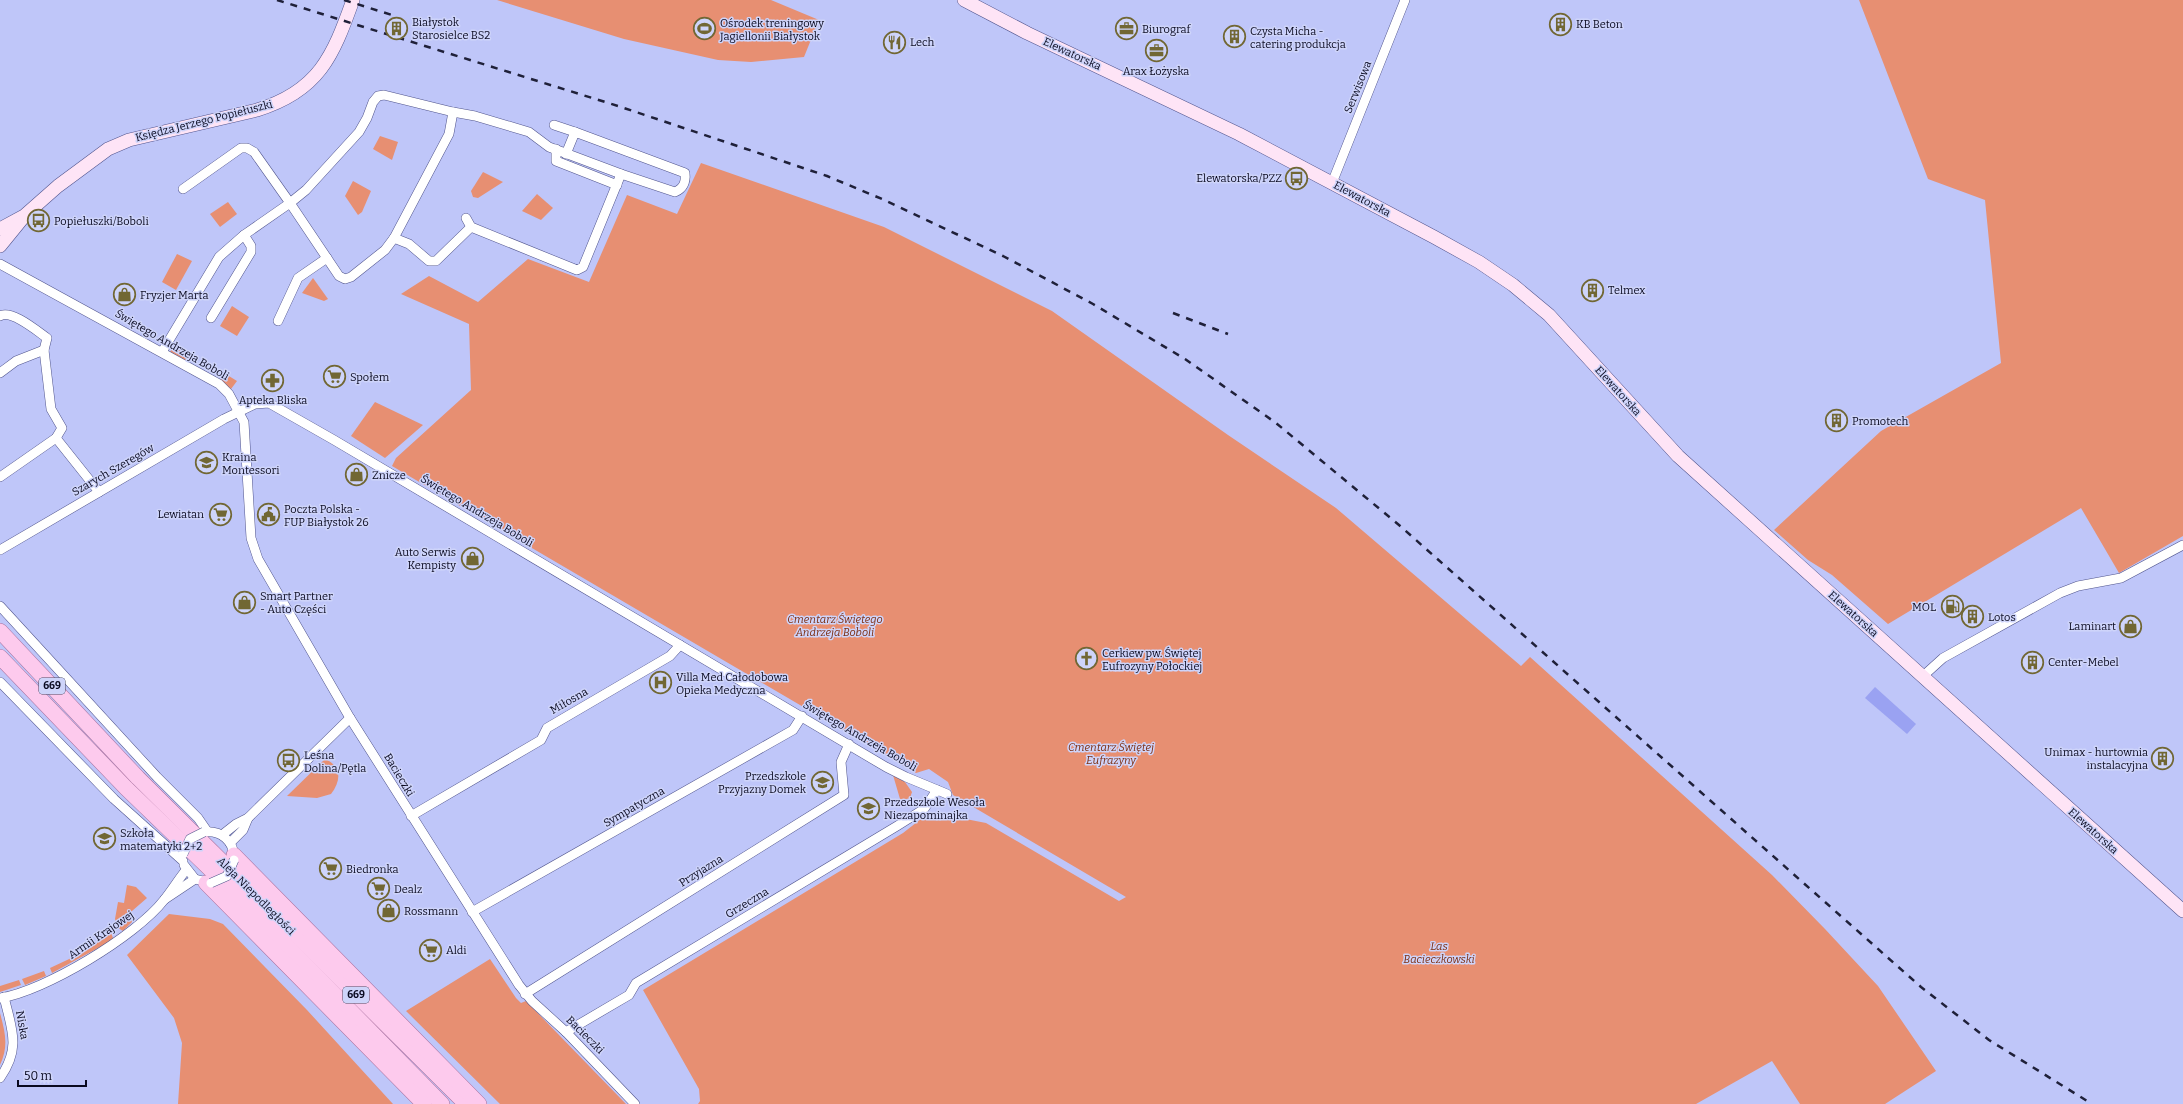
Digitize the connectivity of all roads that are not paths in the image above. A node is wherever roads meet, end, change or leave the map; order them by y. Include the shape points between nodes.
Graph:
1 (353, 0) edge
2 (964, 0) edge
3 (1405, 0) edge
4 (453, 112) junction
5 (554, 125) dead end
6 (575, 132) junction
7 (556, 150) junction
8 (566, 154) junction
9 (621, 174) junction
10 (1332, 183) junction
11 (617, 185) junction
12 (183, 189) dead end
13 (290, 203) junction
14 (24, 216) junction
15 (466, 218) dead end
16 (471, 227) junction
17 (0, 229) edge
18 (244, 235) junction
19 (394, 238) junction
20 (0, 246) edge
21 (327, 258) junction
22 (0, 264) edge
23 (0, 316) edge
24 (211, 318) dead end
25 (278, 321) dead end
26 (44, 350) junction
27 (162, 352) junction
28 (0, 373) edge
29 (239, 411) junction
30 (56, 438) junction
31 (0, 477) edge
32 (99, 492) junction
33 (2183, 545) edge
34 (0, 550) edge
35 (0, 606) edge
36 (0, 628) edge
37 (4, 636) edge
38 (680, 645) junction
39 (0, 657) edge
40 (1922, 677) junction
41 (0, 682) edge
42 (802, 716) junction
43 (350, 718) junction
44 (849, 744) junction
45 (937, 790) junction
46 (947, 794) dead end
47 (411, 816) junction
48 (248, 818) junction
49 (205, 832) junction
50 (222, 835) junction
51 (233, 853) junction
52 (183, 857) junction
53 (186, 870) junction
54 (204, 882) junction
55 (164, 900) junction
56 (2183, 911) edge
57 (472, 912) junction
58 (525, 994) junction
59 (2, 998) edge
60 (566, 1032) junction
61 (0, 1078) edge
62 (424, 1104) edge
63 (442, 1104) edge
64 (466, 1104) edge
65 (479, 1104) edge
66 (635, 1104) edge

1 - 14 street, Księdza Jerzego Popiełuszki via 332,53 315,76 292,95 257,110 129,140 108,148
2 - 10 street, Elewatorska via 1027,33 1214,122
3 - 10 street, Serwisowa
4 - 7 street via 530,132
4 - 13 street via 384,94 378,96 359,132 306,190
4 - 19 street via 449,134
5 - 6 street
6 - 8 street
6 - 9 street via 685,172 686,180 682,189 675,192
7 - 8 street
7 - 11 street via 556,161
8 - 9 street
9 - 11 street
10 - 40 street, Elewatorska via 1479,262 1543,309 1678,456
11 - 16 street via 583,267 577,270
12 - 13 street via 241,148 248,148 254,152
13 - 18 street
13 - 21 street
14 - 17 street, Księdza Jerzego Popiełuszki
14 - 20 street, Księdza Jerzego Popiełuszki
15 - 16 street
16 - 19 street via 436,261 429,262 409,244
18 - 24 street via 251,246 251,252
18 - 27 street via 219,257
19 - 21 street via 385,250 345,279 339,276
21 - 25 street via 298,278
22 - 27 street, Świętego Andrzeja Boboli
23 - 26 street via 11,315 48,338
26 - 28 street via 16,362
26 - 30 street via 51,409 62,428
27 - 29 street, Świętego Andrzeja Boboli via 219,384 230,394
29 - 32 street, Szarych Szeregów
29 - 38 street, Świętego Andrzeja Boboli via 261,402 276,406
29 - 43 street, Bacieczki via 246,434 251,538 254,548
30 - 31 street
30 - 32 street
32 - 34 street, Szarych Szeregów
33 - 40 street via 2120,578 2078,586 2060,593 1943,658
35 - 49 street via 198,818
36 - 37 main road, Aleja Niepodległości
37 - 64 main road, Aleja Niepodległości / 669 via 138,778
38 - 42 street, Świętego Andrzeja Boboli
38 - 47 street, Miłosna via 670,656 547,728 541,740
39 - 63 main road, Aleja Niepodległości / 669 via 126,788 238,896
40 - 56 street, Elewatorska
41 - 52 street via 114,799
42 - 44 street, Świętego Andrzeja Boboli
42 - 57 street, Sympatyczna via 793,730
43 - 47 street, Bacieczki
43 - 48 street
44 - 45 street, Świętego Andrzeja Boboli via 906,777
44 - 58 street, Przyjazna via 841,762 844,796
45 - 46 street, Świętego Andrzeja Boboli
45 - 60 street, Grzeczna via 924,809 898,826 636,983 629,995
47 - 57 street, Bacieczki
48 - 50 street
48 - 51 street
49 - 50 street
49 - 52 street, bridge via 190,839
50 - 51 street
51 - 54 street, bridge via 227,876
51 - 65 main road
52 - 53 street
53 - 54 street
53 - 55 street, Armii Krajowej
54 - 55 street, Armii Krajowej
54 - 62 main road
55 - 59 street, Armii Krajowej via 130,932 83,964 44,983
57 - 58 street, Bacieczki
58 - 60 street, Bacieczki
59 - 61 street, Niska via 14,1048
60 - 66 street, Bacieczki

